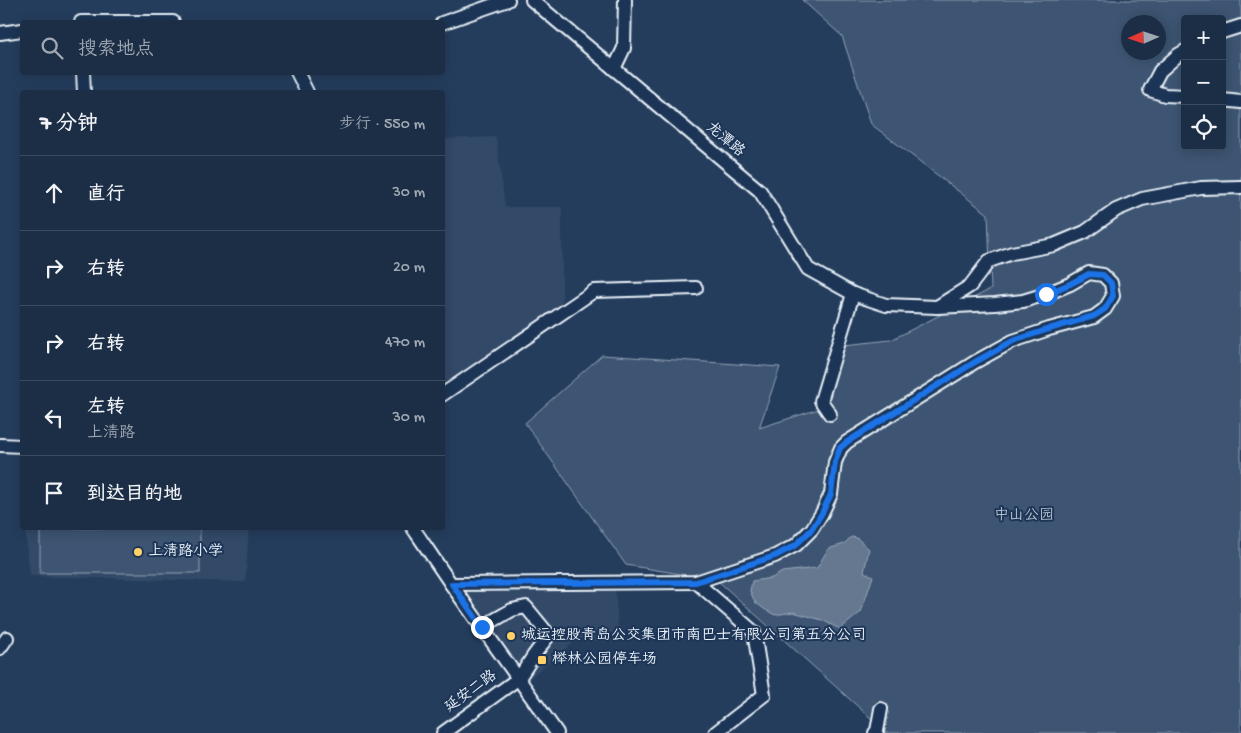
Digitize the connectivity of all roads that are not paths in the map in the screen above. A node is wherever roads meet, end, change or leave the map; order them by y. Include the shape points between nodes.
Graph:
1 (508, 0) edge
2 (532, 0) edge
3 (625, 0) edge
4 (445, 22) edge
5 (1241, 26) edge
6 (20, 30) edge
7 (1226, 31) edge
8 (0, 33) edge
9 (1181, 53) edge
10 (614, 69) junction
11 (83, 75) edge
12 (302, 75) edge
13 (84, 90) edge
14 (306, 90) edge
15 (1181, 96) edge
16 (1226, 100) edge
17 (1241, 102) edge
18 (1241, 187) edge
19 (696, 288) dead end
20 (853, 294) junction
21 (937, 307) junction
22 (445, 393) edge
23 (830, 414) dead end
24 (0, 445) edge
25 (20, 446) edge
26 (415, 530) edge
27 (696, 582) junction
28 (452, 584) junction
29 (482, 627) junction
30 (519, 678) junction
31 (881, 709) dead end
32 (443, 733) edge
33 (557, 733) edge
34 (715, 733) edge
35 (875, 733) edge

1 - 4 street
2 - 10 street, 龙潭路
3 - 10 street via 624,48
5 - 7 street
6 - 8 street
9 - 15 street via 1160,71 1150,90
10 - 20 street, 龙潭路 via 760,191 808,269
11 - 13 street
12 - 14 street
16 - 17 street
18 - 21 street via 1201,188 1142,199 1116,210 1070,239 990,261 970,286
19 - 22 street via 594,291
20 - 21 street, 龙潭路 via 886,305
20 - 23 street via 821,400
21 - 27 street, 龙潭路 via 1023,301 1089,274 1103,275 1111,283 1113,296 1105,309 1094,316 1013,341 847,442 840,448 835,462 831,494 822,513 796,545 775,556
24 - 25 street
26 - 28 street
27 - 28 street
27 - 34 street via 754,632 764,695
28 - 29 street
29 - 30 street
29 - 30 street via 526,606 548,635
30 - 32 street, 延安二路
30 - 33 street
31 - 35 street

